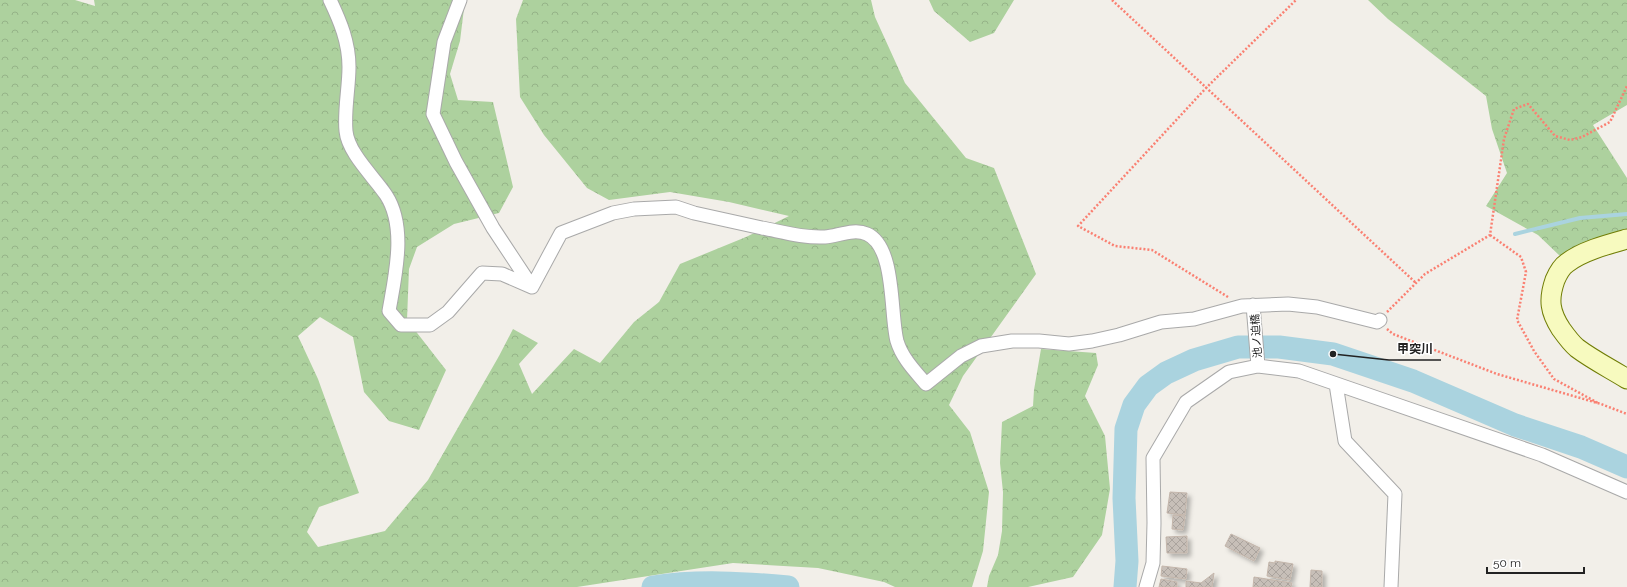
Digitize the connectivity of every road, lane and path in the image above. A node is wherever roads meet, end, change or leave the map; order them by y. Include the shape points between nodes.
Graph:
1 (330, 0) edge
2 (460, 0) edge
3 (1112, 0) edge
4 (1296, 0) edge
5 (1627, 86) edge
6 (1206, 88) junction
7 (1490, 235) junction
8 (1627, 239) edge
9 (1416, 283) junction
10 (532, 287) junction
11 (1248, 306) junction
12 (1380, 320) junction
13 (1258, 366) junction
14 (1627, 379) edge
15 (1336, 384) junction
16 (1604, 406) junction
17 (1627, 414) edge
18 (1627, 492) edge
19 (1146, 587) edge
20 (1391, 587) edge

1 - 10 street via 344,30 349,63 347,135 357,157 387,196 393,209 398,244 389,311 401,325 430,325 448,312 482,273 502,274
2 - 10 street via 444,42 433,114 456,162 493,228
3 - 6 path
4 - 6 path
5 - 7 path via 1610,122 1582,137 1570,140 1554,136 1528,104 1514,109 1504,139
6 - 9 path
6 - 11 path via 1078,226 1115,246 1152,250
7 - 9 path via 1425,274
7 - 16 path via 1521,257 1526,272 1517,320 1534,351 1554,379
8 - 14 main road via 1576,257 1567,263 1560,269 1550,302 1554,319 1572,343
9 - 12 path
10 - 11 street via 561,233 613,213 634,209 676,207 801,237 866,233 878,241 884,258 892,291 897,341 903,356 926,384 961,356 981,346 1012,341 1069,344 1092,341 1161,322 1194,319
11 - 12 street via 1288,304 1317,307 1377,322
11 - 13 street, 池ノ迫橋
12 - 16 path via 1393,334 1497,374
13 - 15 street via 1299,371
13 - 19 street via 1228,372 1186,402 1153,458 1152,563
15 - 18 street via 1542,455
15 - 20 street via 1345,441 1395,494
16 - 17 path

